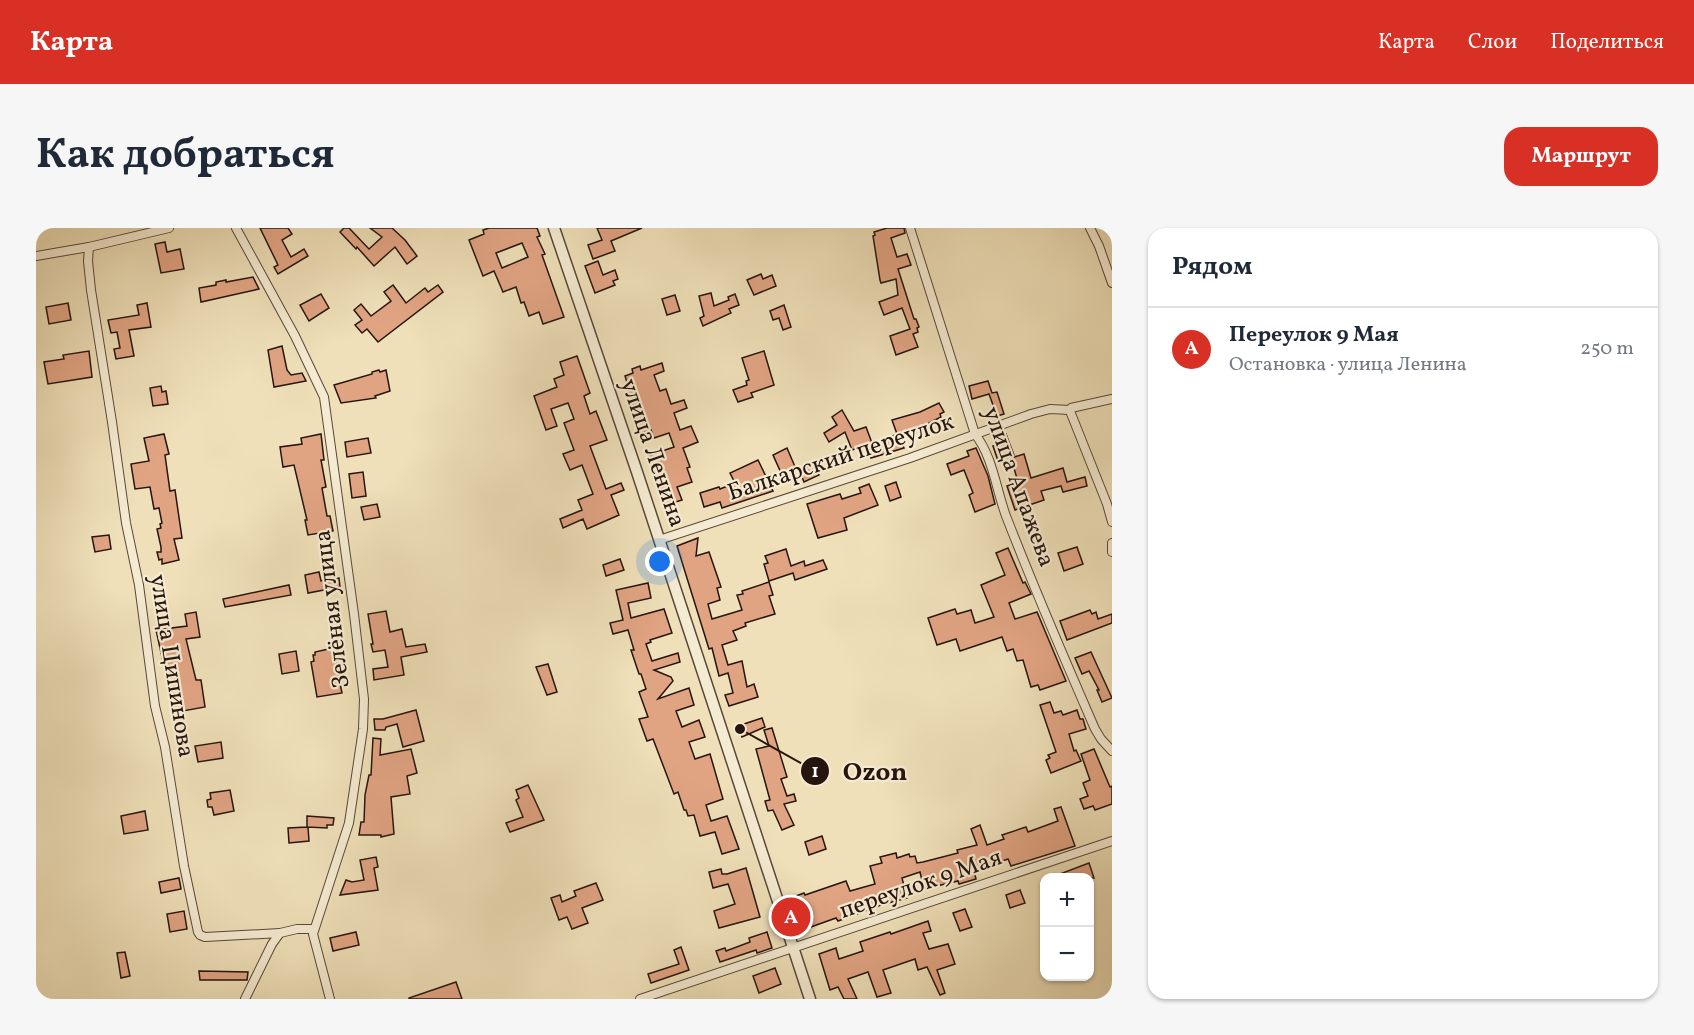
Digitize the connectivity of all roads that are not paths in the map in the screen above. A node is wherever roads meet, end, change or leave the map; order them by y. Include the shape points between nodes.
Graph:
1 (169, 228) edge
2 (236, 228) edge
3 (554, 228) edge
4 (910, 228) edge
5 (1090, 228) edge
6 (89, 247) junction
7 (36, 256) edge
8 (1112, 282) edge
9 (1112, 399) edge
10 (1070, 410) junction
11 (975, 434) junction
12 (1112, 522) edge
13 (659, 540) junction
14 (1112, 543) edge
15 (1112, 552) edge
16 (1112, 751) edge
17 (1112, 842) edge
18 (314, 929) junction
19 (280, 933) junction
20 (793, 949) junction
21 (245, 999) edge
22 (330, 999) edge
23 (640, 999) edge
24 (810, 999) edge

1 - 6 street
2 - 18 street, Зелёная улица via 324,398 364,699 349,823
3 - 13 street, улица Ленина
4 - 11 street, улица Апажева
5 - 8 street
6 - 7 street
6 - 19 street, улица Ципинова via 90,284 126,523 198,932 205,937
9 - 10 street, Балкарский переулок
10 - 11 street, Балкарский переулок via 1042,410
10 - 12 street
11 - 13 street, Балкарский переулок
11 - 16 street, улица Апажева via 986,452 1003,509 1078,691 1101,739
13 - 20 street, улица Ленина
14 - 15 street
17 - 20 street, переулок 9 Мая
18 - 19 street, улица Ципинова
18 - 22 street, Зелёная улица via 315,947
19 - 21 street
20 - 23 street, переулок 9 Мая
20 - 24 street, улица Ленина

